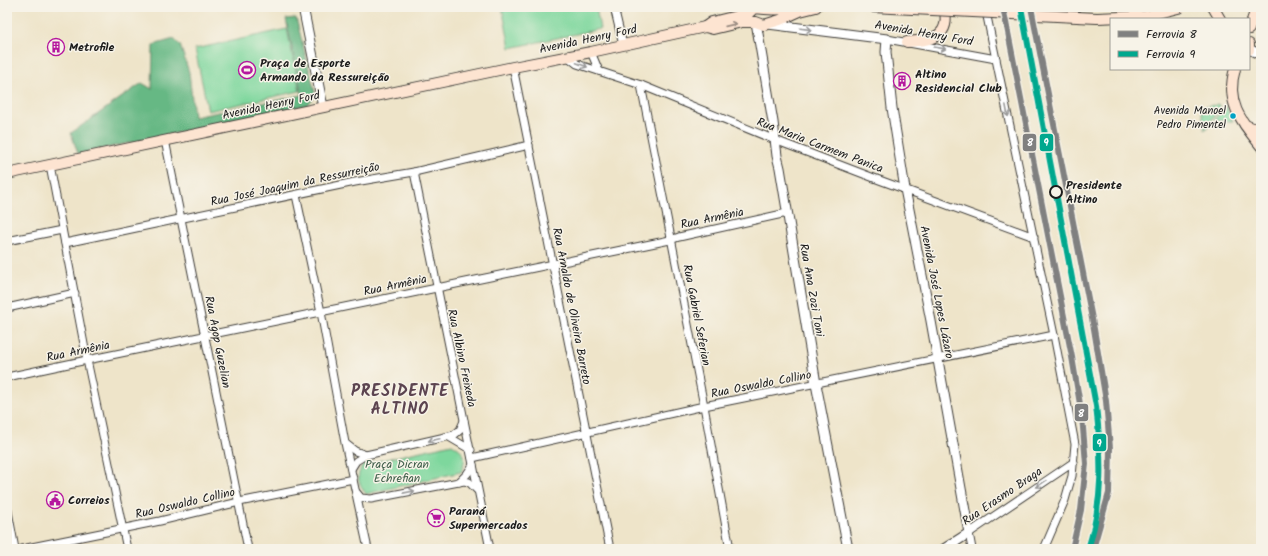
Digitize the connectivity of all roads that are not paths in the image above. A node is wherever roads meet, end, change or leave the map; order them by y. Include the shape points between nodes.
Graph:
1 (303, 7) edge
2 (614, 7) edge
3 (794, 7) edge
4 (816, 7) edge
5 (872, 7) edge
6 (944, 7) edge
7 (984, 7) edge
8 (1182, 7) edge
9 (1213, 7) edge
10 (1254, 7) edge
11 (754, 8) edge
12 (774, 9) edge
13 (1219, 18) edge
14 (762, 24) junction
15 (1250, 26) edge
16 (705, 27) junction
17 (887, 39) junction
18 (907, 42) junction
19 (623, 45) junction
20 (1250, 50) edge
21 (591, 52) junction
22 (1261, 55) edge
23 (568, 57) junction
24 (996, 59) junction
25 (514, 67) junction
26 (1235, 70) edge
27 (599, 71) junction
28 (641, 85) junction
29 (323, 107) junction
30 (1258, 133) edge
31 (165, 140) junction
32 (775, 140) junction
33 (529, 145) junction
34 (1261, 146) edge
35 (50, 165) junction
36 (414, 172) junction
37 (7, 174) edge
38 (905, 189) junction
39 (296, 195) junction
40 (787, 214) junction
41 (182, 219) junction
42 (62, 230) junction
43 (1034, 237) junction
44 (670, 240) junction
45 (7, 241) edge
46 (65, 243) junction
47 (553, 263) junction
48 (437, 288) junction
49 (75, 293) junction
50 (7, 308) edge
51 (321, 312) junction
52 (1054, 335) junction
53 (205, 336) junction
54 (938, 358) junction
55 (87, 360) junction
56 (7, 377) edge
57 (816, 384) junction
58 (704, 406) junction
59 (464, 421) junction
60 (587, 432) junction
61 (449, 437) junction
62 (345, 443) junction
63 (471, 450) junction
64 (366, 455) junction
65 (473, 461) junction
66 (1074, 462) junction
67 (351, 469) junction
68 (353, 479) junction
69 (458, 482) junction
70 (355, 490) junction
71 (477, 490) junction
72 (371, 499) junction
73 (239, 502) junction
74 (7, 506) edge
75 (360, 510) junction
76 (123, 528) junction
77 (969, 533) junction
78 (16, 549) edge
79 (22, 549) edge
80 (127, 549) edge
81 (248, 549) edge
82 (368, 549) edge
83 (490, 549) edge
84 (610, 549) edge
85 (730, 549) edge
86 (846, 549) edge
87 (944, 549) edge
88 (972, 549) edge
89 (1044, 549) edge

1 - 29 street
2 - 19 street
3 - 12 main road
4 - 14 main road
5 - 8 main road, bridge via 1097,18 1146,16
6 - 18 main road via 944,27 938,36
7 - 24 street
9 - 13 main road
10 - 15 main road
11 - 12 main road
11 - 16 main road, Avenida Henry Ford via 749,13 712,22
12 - 14 main road via 758,17
16 -> 14 main road, Avenida Henry Ford via 714,29 742,22
14 -> 17 street, Avenida Henry Ford
14 - 32 street, Rua Ana Zozi Toni via 758,34
16 - 19 main road, Avenida Henry Ford
17 - 18 street, Avenida Henry Ford
17 - 38 street, Avenida José Lopes Lázaro via 892,108
18 -> 24 street, Avenida Henry Ford
19 - 21 main road, Avenida Henry Ford
20 - 22 street
21 - 23 main road, Avenida Henry Ford
21 - 27 street
23 - 25 main road, Avenida Henry Ford
23 -> 27 street, Rua Maria Carmem Panica via 577,64
24 -> 43 street
25 - 29 main road, Avenida Henry Ford
25 - 33 street, Rua Arnaldo de Oliveira Barreto
26 - 30 main road via 1232,84 1237,112 1244,125
27 - 28 street, Rua Maria Carmem Panica
28 - 32 street, Rua Maria Carmem Panica
28 - 44 street, Rua Gabriel Seferian
29 - 31 main road, Avenida Henry Ford
30 - 34 main road
31 - 35 main road, Avenida Henry Ford
31 - 41 street, Rua Agop Guzelian
32 - 38 street, Rua Maria Carmem Panica
32 - 40 street, Rua Ana Zozi Toni
33 - 36 street, Rua José Joaquim da Ressurreição
33 - 47 street, Rua Arnaldo de Oliveira Barreto
35 - 37 main road, Avenida Henry Ford
35 - 42 street
36 - 39 street, Rua José Joaquim da Ressurreição
36 - 48 street, Rua Albino Freixeda
38 - 43 street, Rua Maria Carmem Panica
38 - 54 street, Avenida José Lopes Lázaro
39 - 41 street, Rua José Joaquim da Ressurreição
39 - 51 street
40 - 44 street, Rua Armênia
40 - 57 street, Rua Ana Zozi Toni
41 - 46 street, Rua José Joaquim da Ressurreição
41 - 53 street, Rua Agop Guzelian
42 - 45 street
42 - 46 street
43 - 52 street
44 - 47 street, Rua Armênia
44 - 58 street, Rua Gabriel Seferian
46 - 49 street
47 - 48 street, Rua Armênia
47 - 60 street, Rua Arnaldo de Oliveira Barreto
48 - 51 street, Rua Armênia
48 - 59 street, Rua Albino Freixeda
49 - 50 street
49 - 55 street
51 - 53 street, Rua Armênia
51 - 62 street
52 - 54 street, Rua Oswaldo Collino
52 - 66 street via 1073,433
53 - 55 street, Rua Armênia
53 - 73 street, Rua Agop Guzelian
54 - 57 street, Rua Oswaldo Collino
54 - 77 street, Avenida José Lopes Lázaro
55 - 56 street, Rua Armênia
55 - 76 street
57 - 58 street, Rua Oswaldo Collino
57 - 86 street, Rua Ana Zozi Toni
58 - 60 street, Rua Oswaldo Collino
58 - 85 street, Rua Gabriel Seferian
59 - 61 street via 460,430
59 - 63 street, Rua Albino Freixeda
60 - 65 street, Rua Oswaldo Collino
60 - 84 street, Rua Arnaldo de Oliveira Barreto
61 - 63 street
61 -> 64 street
62 - 64 street
62 - 67 street
63 - 65 street, Rua Albino Freixeda
64 - 67 street via 356,461
65 - 69 street via 467,474
65 - 71 street, Rua Albino Freixeda
66 -> 77 street, Rua Erasmo Braga
66 - 89 street via 1065,500
67 - 68 street
68 - 70 street
68 - 73 street, Rua Oswaldo Collino
69 - 71 street via 469,482
72 -> 69 street
70 - 72 street via 361,498
70 - 75 street
71 - 83 street, Rua Albino Freixeda
72 - 75 street
73 - 76 street, Rua Oswaldo Collino
73 - 81 street, Rua Agop Guzelian
74 - 78 street
75 - 82 street
76 - 79 street, Rua Oswaldo Collino
76 - 80 street
77 - 87 street, Rua Erasmo Braga
77 - 88 street, Avenida José Lopes Lázaro

